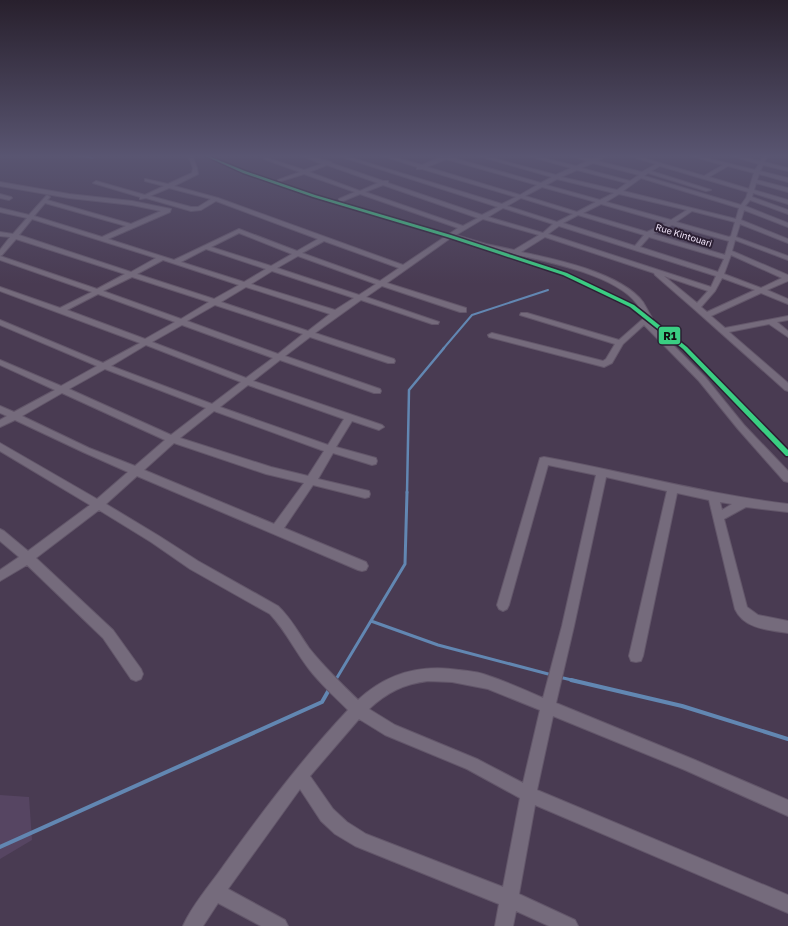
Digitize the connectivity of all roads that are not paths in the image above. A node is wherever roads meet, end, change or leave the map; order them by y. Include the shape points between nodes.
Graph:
1 (46, 198) edge
2 (91, 198) edge
3 (93, 198) edge
4 (140, 198) edge
5 (152, 198) edge
6 (213, 198) edge
7 (346, 198) edge
8 (378, 198) edge
9 (432, 198) edge
10 (477, 198) edge
11 (516, 198) edge
12 (527, 198) edge
13 (588, 198) edge
14 (608, 198) edge
15 (646, 198) edge
16 (716, 198) edge
17 (740, 198) edge
18 (775, 198) edge
19 (216, 199) junction
20 (342, 200) dead end
21 (748, 200) junction
22 (44, 201) junction
23 (600, 202) junction
24 (788, 202) edge
25 (132, 203) junction
26 (180, 206) junction
27 (501, 206) junction
28 (742, 207) junction
29 (69, 209) junction
30 (692, 209) junction
31 (1, 211) edge
32 (168, 211) junction
33 (788, 212) edge
34 (578, 214) junction
35 (30, 217) junction
36 (481, 217) junction
37 (738, 221) junction
38 (672, 222) junction
39 (557, 224) junction
40 (788, 225) edge
41 (131, 226) junction
42 (463, 228) junction
43 (0, 234) edge
44 (648, 234) junction
45 (450, 235) junction
46 (544, 235) junction
47 (14, 236) junction
48 (732, 238) junction
49 (102, 239) junction
50 (322, 239) junction
51 (788, 241) edge
52 (205, 247) junction
53 (636, 248) junction
54 (516, 252) junction
55 (0, 254) edge
56 (298, 255) junction
57 (728, 256) junction
58 (0, 258) edge
59 (162, 258) junction
60 (788, 258) edge
61 (175, 262) junction
62 (404, 268) junction
63 (272, 269) junction
64 (653, 271) junction
65 (131, 274) junction
66 (719, 276) junction
67 (382, 284) junction
68 (244, 285) junction
69 (0, 289) edge
70 (713, 290) junction
71 (763, 291) junction
72 (97, 292) junction
73 (360, 298) junction
74 (214, 302) junction
75 (788, 302) edge
76 (697, 307) junction
77 (62, 310) junction
78 (463, 310) dead end
79 (336, 313) junction
80 (524, 315) dead end
81 (707, 315) junction
82 (788, 318) edge
83 (427, 321) dead end
84 (644, 321) junction
85 (0, 322) edge
86 (180, 322) junction
87 (770, 322) junction
88 (725, 330) junction
89 (308, 334) junction
90 (492, 335) dead end
91 (788, 335) edge
92 (145, 343) junction
93 (620, 343) junction
94 (277, 358) junction
95 (391, 361) dead end
96 (0, 362) edge
97 (104, 366) junction
98 (248, 381) junction
99 (788, 388) edge
100 (62, 390) junction
101 (377, 391) dead end
102 (214, 408) junction
103 (0, 409) edge
104 (15, 416) junction
105 (348, 418) junction
106 (0, 424) edge
107 (379, 428) dead end
108 (172, 439) junction
109 (0, 446) edge
110 (329, 449) junction
111 (372, 461) dead end
112 (137, 471) junction
113 (602, 472) junction
114 (788, 478) edge
115 (311, 481) junction
116 (673, 489) junction
117 (365, 494) dead end
118 (713, 496) junction
119 (745, 502) junction
120 (98, 505) junction
121 (788, 508) edge
122 (718, 517) junction
123 (276, 530) junction
124 (0, 534) edge
125 (28, 558) junction
126 (362, 566) dead end
127 (0, 576) edge
128 (503, 604) dead end
129 (788, 627) edge
130 (636, 656) dead end
131 (136, 674) dead end
132 (548, 707) junction
133 (358, 710) junction
134 (300, 775) junction
135 (528, 794) junction
136 (788, 808) edge
137 (215, 892) junction
138 (510, 899) junction
139 (788, 904) edge
140 (192, 926) edge
141 (280, 926) edge
142 (504, 926) edge
143 (569, 926) edge

1 - 22 street
2 - 29 street
3 - 25 street
4 - 25 street
5 - 26 street
6 - 19 street
7 - 20 street
8 - 42 street
9 - 36 street
10 - 27 street
11 - 27 street
12 - 34 street, Rue Kintouari
13 - 23 street
14 - 23 street
15 - 30 street
16 - 28 street
17 - 21 street
18 - 24 street
19 - 26 street via 199,209
19 - 50 street
21 - 28 street
21 - 33 street
22 - 29 street
22 - 35 street
23 - 34 street
23 - 38 street
25 - 32 street
26 - 32 street
27 - 36 street
27 - 39 street
28 - 37 street
28 - 40 street
29 - 41 street
30 - 37 street
30 - 38 street
31 - 35 street
32 - 41 street
34 - 39 street
34 - 44 street, Rue Kintouari
35 - 47 street
35 - 49 street
36 - 42 street
36 - 46 street
37 - 48 street
37 - 51 street
38 - 44 street
38 - 48 street
39 - 46 street
39 - 53 street
41 - 49 street
42 - 45 street
43 - 47 street
44 - 53 street
44 - 57 street, Rue Kintouari
45 - 54 street
45 - 62 street
46 - 54 street
46 - 64 street
47 - 55 street
47 - 65 street
48 - 57 street
48 - 60 street
49 - 59 street
50 - 56 street
50 - 62 street
52 - 56 street via 239,231
52 - 61 street
52 - 63 street
53 - 66 street
54 - 84 street via 579,268 621,288 645,310 648,318
56 - 63 street
56 - 67 street
57 - 66 street
57 - 71 street, Rue Kintouari via 788,278
58 - 72 street
59 - 61 street
59 - 65 street
61 - 68 street
62 - 67 street
63 - 68 street
63 - 73 street
64 - 70 street
64 - 76 street
65 - 72 street
65 - 74 street
66 - 70 street
66 - 71 street
67 - 73 street
67 - 78 street
68 - 74 street
68 - 79 street
69 - 77 street
70 - 76 street
71 - 75 street
71 - 81 street
72 - 77 street
72 - 86 street
73 - 79 street
73 - 83 street via 435,322
74 - 86 street
74 - 89 street
76 - 81 street
77 - 92 street
79 - 89 street
80 - 93 street
81 - 88 street
82 - 87 street
84 - 93 street
84 - 114 street via 702,379
85 - 97 street
86 - 92 street
86 - 94 street
87 - 88 street
87 - 91 street
88 - 99 street
89 - 94 street
89 - 95 street
90 - 93 street via 604,364 609,361
92 - 97 street
92 - 98 street
94 - 98 street
94 - 101 street
96 - 100 street
97 - 100 street
97 - 102 street
98 - 102 street
98 - 105 street
100 - 104 street
100 - 108 street
102 - 108 street
102 - 110 street
103 - 104 street
104 - 106 street
104 - 112 street
105 - 107 street
105 - 110 street
108 - 112 street
108 - 115 street via 227,458
109 - 120 street
110 - 111 street
110 - 115 street
112 - 120 street
112 - 123 street
113 - 116 street
113 - 128 street via 544,461
113 - 132 street
115 - 117 street
115 - 123 street
116 - 118 street
116 - 130 street via 658,547
118 - 119 street
118 - 122 street
119 - 121 street
119 - 122 street
120 - 125 street
120 - 133 street via 194,565 274,610 318,670
122 - 129 street via 740,610 744,616 752,620
123 - 126 street
124 - 125 street
125 - 127 street
125 - 131 street via 108,634
132 - 133 street via 488,682 457,675 428,674 412,676 393,683
132 - 135 street
132 - 136 street
133 - 134 street
133 - 135 street via 390,730 472,764
134 - 137 street
134 - 138 street via 327,815 341,828 361,840
135 - 138 street
135 - 139 street
137 - 140 street
137 - 141 street
138 - 142 street
138 - 143 street

